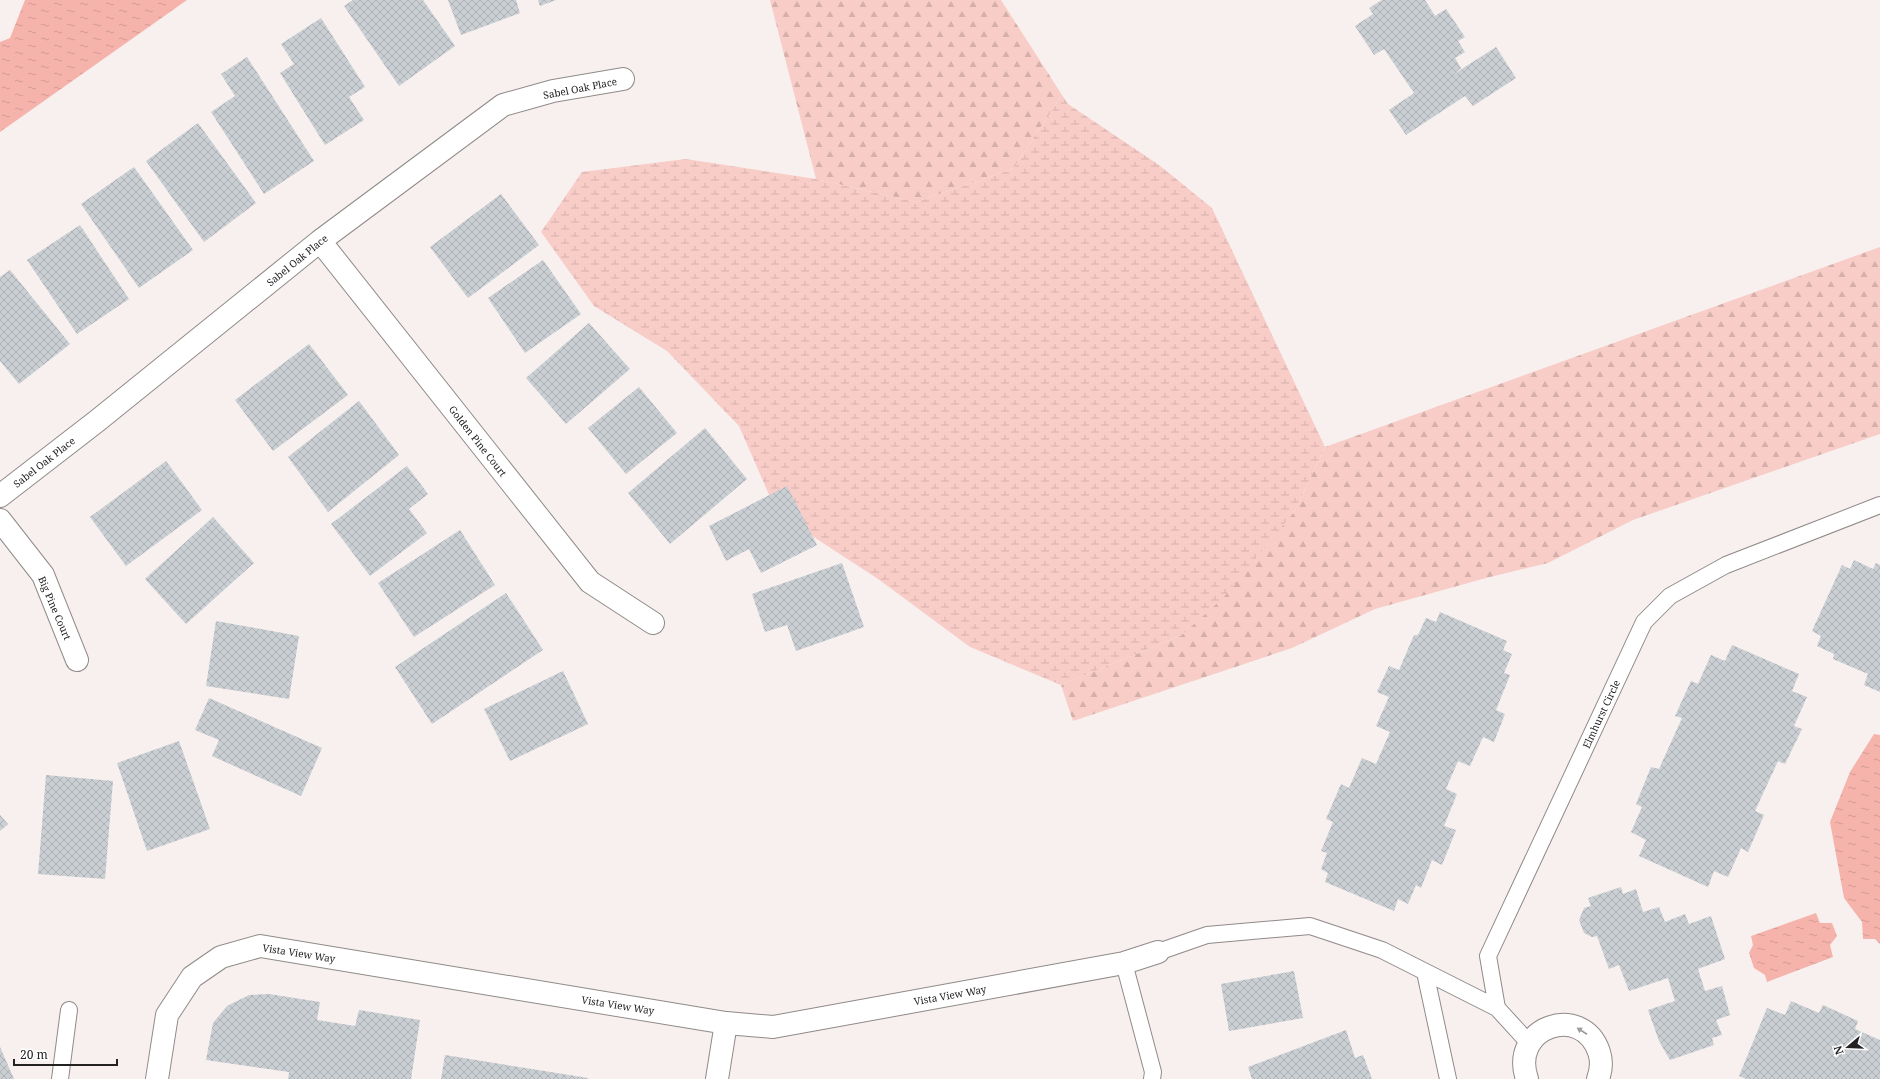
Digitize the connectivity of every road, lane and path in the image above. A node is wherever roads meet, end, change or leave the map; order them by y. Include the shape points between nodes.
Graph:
1 (623, 79) dead end
2 (320, 241) junction
3 (0, 496) edge
4 (1880, 506) edge
5 (0, 520) edge
6 (653, 623) dead end
7 (77, 660) dead end
8 (1158, 952) joint
9 (1124, 963) junction
10 (1425, 972) junction
11 (1497, 1008) junction
12 (69, 1010) dead end
13 (726, 1023) junction
14 (1529, 1043) junction
15 (60, 1079) edge
16 (157, 1079) edge
17 (717, 1079) edge
18 (1152, 1079) edge
19 (1448, 1079) edge
20 (1527, 1079) edge
21 (1598, 1079) edge

1 - 2 street, Sabel Oak Place via 553,92 503,105
2 - 3 street, Sabel Oak Place
2 - 6 street, Golden Pine Court via 590,582
4 - 11 lane, Elmhurst Circle via 1726,565 1670,596 1644,622 1488,956
5 - 7 street, Big Pine Court via 43,575
8 - 9 street, Vista View Way
8 - 10 lane via 1207,935 1310,926 1382,950
9 - 13 street, Vista View Way via 773,1027
9 - 18 lane via 1153,1072
10 - 11 lane
10 - 19 lane
11 - 14 lane
12 - 15 lane
13 - 16 street, Vista View Way via 260,946 221,957 192,977 167,1015
13 - 17 street
14 - 20 street via 1524,1057 1524,1073
21 -> 14 street via 1601,1062 1598,1048 1588,1035 1576,1027 1561,1024 1546,1028 1536,1034

